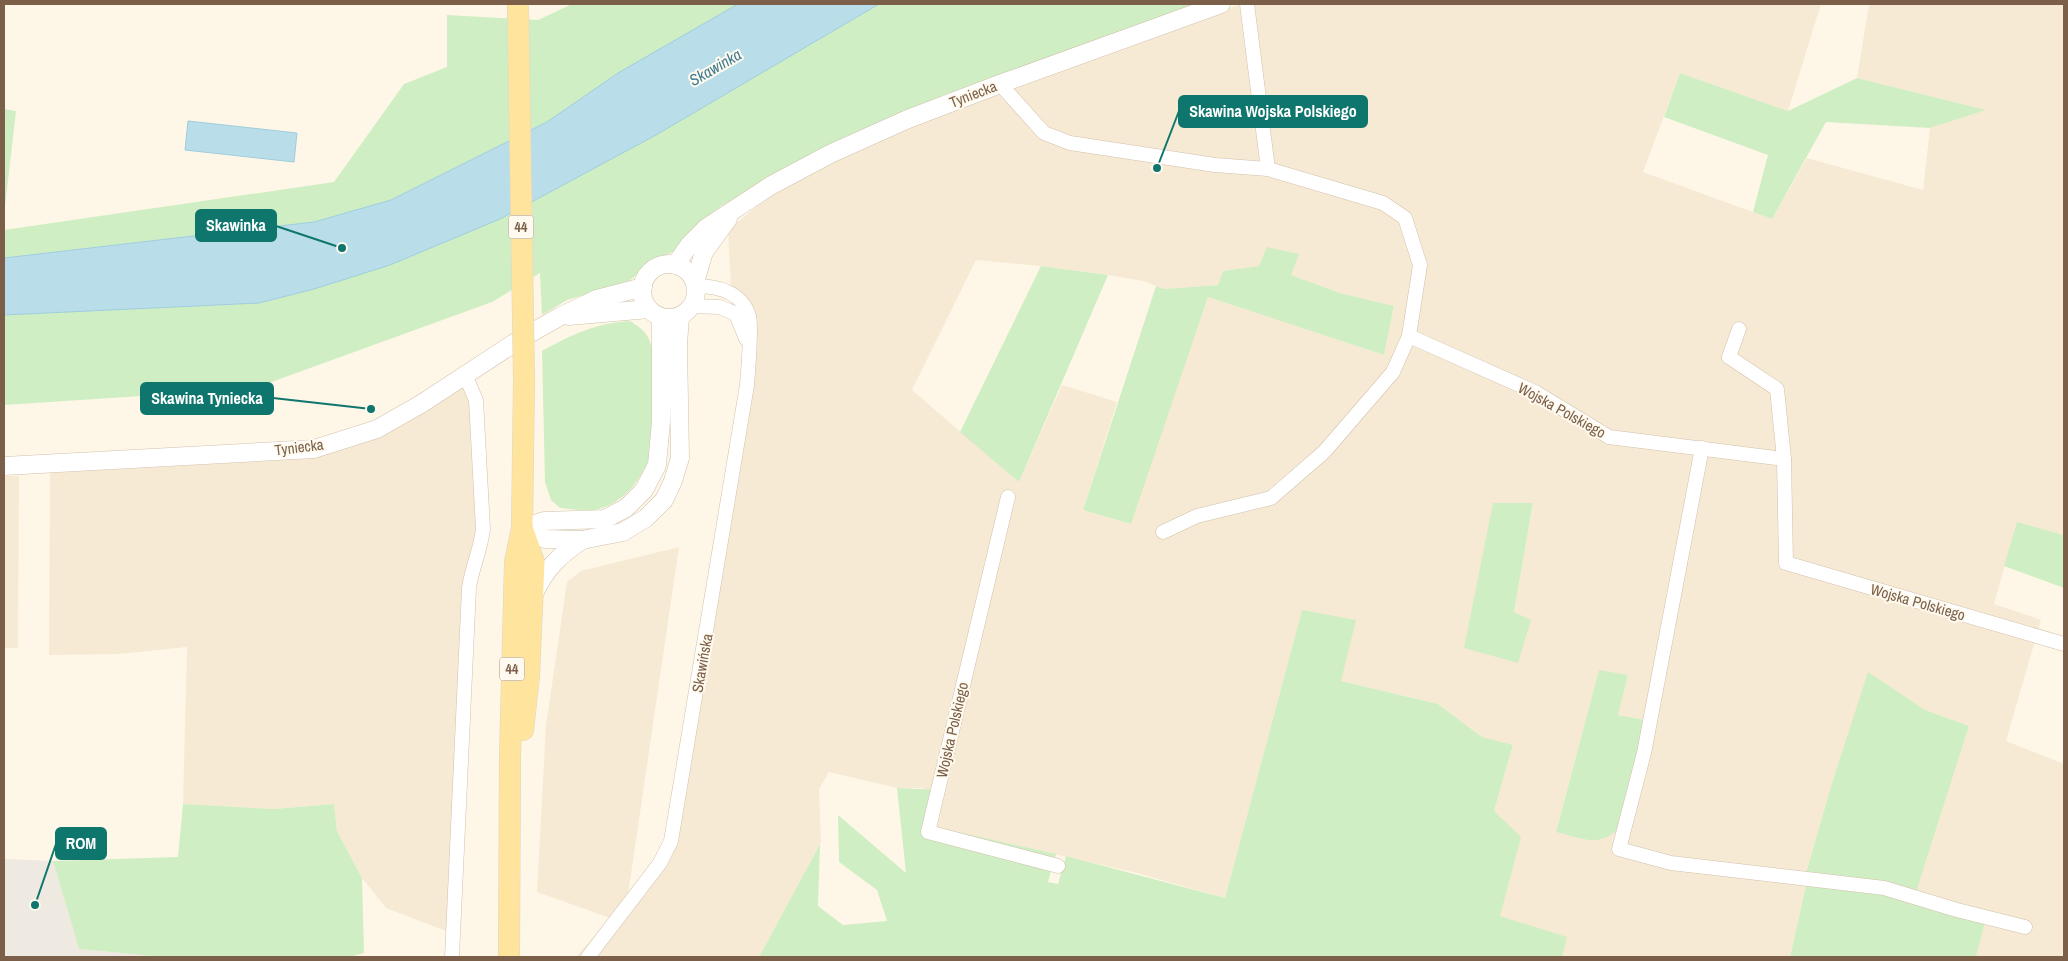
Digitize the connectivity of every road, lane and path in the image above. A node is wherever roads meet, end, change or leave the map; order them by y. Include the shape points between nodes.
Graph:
1 (518, 4) edge
2 (1221, 4) edge
3 (1247, 4) edge
4 (1000, 84) junction
5 (1268, 169) junction
6 (735, 209) junction
7 (675, 265) junction
8 (695, 284) junction
9 (643, 287) junction
10 (686, 311) junction
11 (655, 313) junction
12 (561, 316) junction
13 (1739, 329) dead end
14 (1409, 336) junction
15 (748, 344) junction
16 (465, 375) junction
17 (1702, 448) junction
18 (1784, 459) junction
19 (4, 466) edge
20 (1008, 497) dead end
21 (522, 528) junction
22 (1163, 532) dead end
23 (582, 540) junction
24 (533, 596) junction
25 (2064, 644) edge
26 (511, 812) junction
27 (1058, 866) dead end
28 (2025, 927) dead end
29 (452, 957) edge
30 (509, 957) edge
31 (588, 957) edge

1 - 21 main road, 44, bridge via 524,380
2 - 4 street, Tyniecka
3 - 5 street
4 - 5 street via 1044,133 1070,143 1215,165
4 - 6 street, Tyniecka via 908,119 830,154
5 - 14 street via 1383,204 1405,218 1420,265
6 - 7 street, Tyniecka via 706,228
6 - 8 street, Tyniecka via 704,252
7 - 8 street via 684,268
7 - 9 street via 666,264 651,272
8 - 10 street via 696,298
8 - 15 street, Skawińska via 723,289 737,298 749,316
9 - 11 street via 642,295
9 - 12 street, Tyniecka via 597,299
10 - 11 street
10 - 15 street, Skawińska via 720,307 736,314
10 - 23 street via 678,346 680,458 673,481 664,500 646,518 623,532
11 - 12 street, Tyniecka
11 - 21 street via 661,421 657,465 644,490 626,508 605,519 544,520
12 - 16 street, Tyniecka
13 - 18 street, Wojska Polskiego via 1729,356 1777,389
14 - 17 street, Wojska Polskiego via 1535,392 1609,437
14 - 22 street via 1392,372 1324,452 1271,498 1197,516
15 - 31 street, Skawińska via 747,385 671,841 660,863
16 - 19 street, Tyniecka via 377,429 314,448
16 - 29 street via 476,400 484,529 469,588
17 - 18 street, Wojska Polskiego
17 - 28 street via 1644,753 1619,849 1671,863 1884,888
18 - 25 street, Wojska Polskiego via 1786,563
20 - 27 street, Wojska Polskiego via 928,832
21 - 23 street via 545,539
21 - 24 main road, 44 via 534,562
21 - 26 main road, 44 via 515,562
23 - 24 street via 550,566
24 - 26 main road, 44 via 524,722
26 - 30 main road, 44

